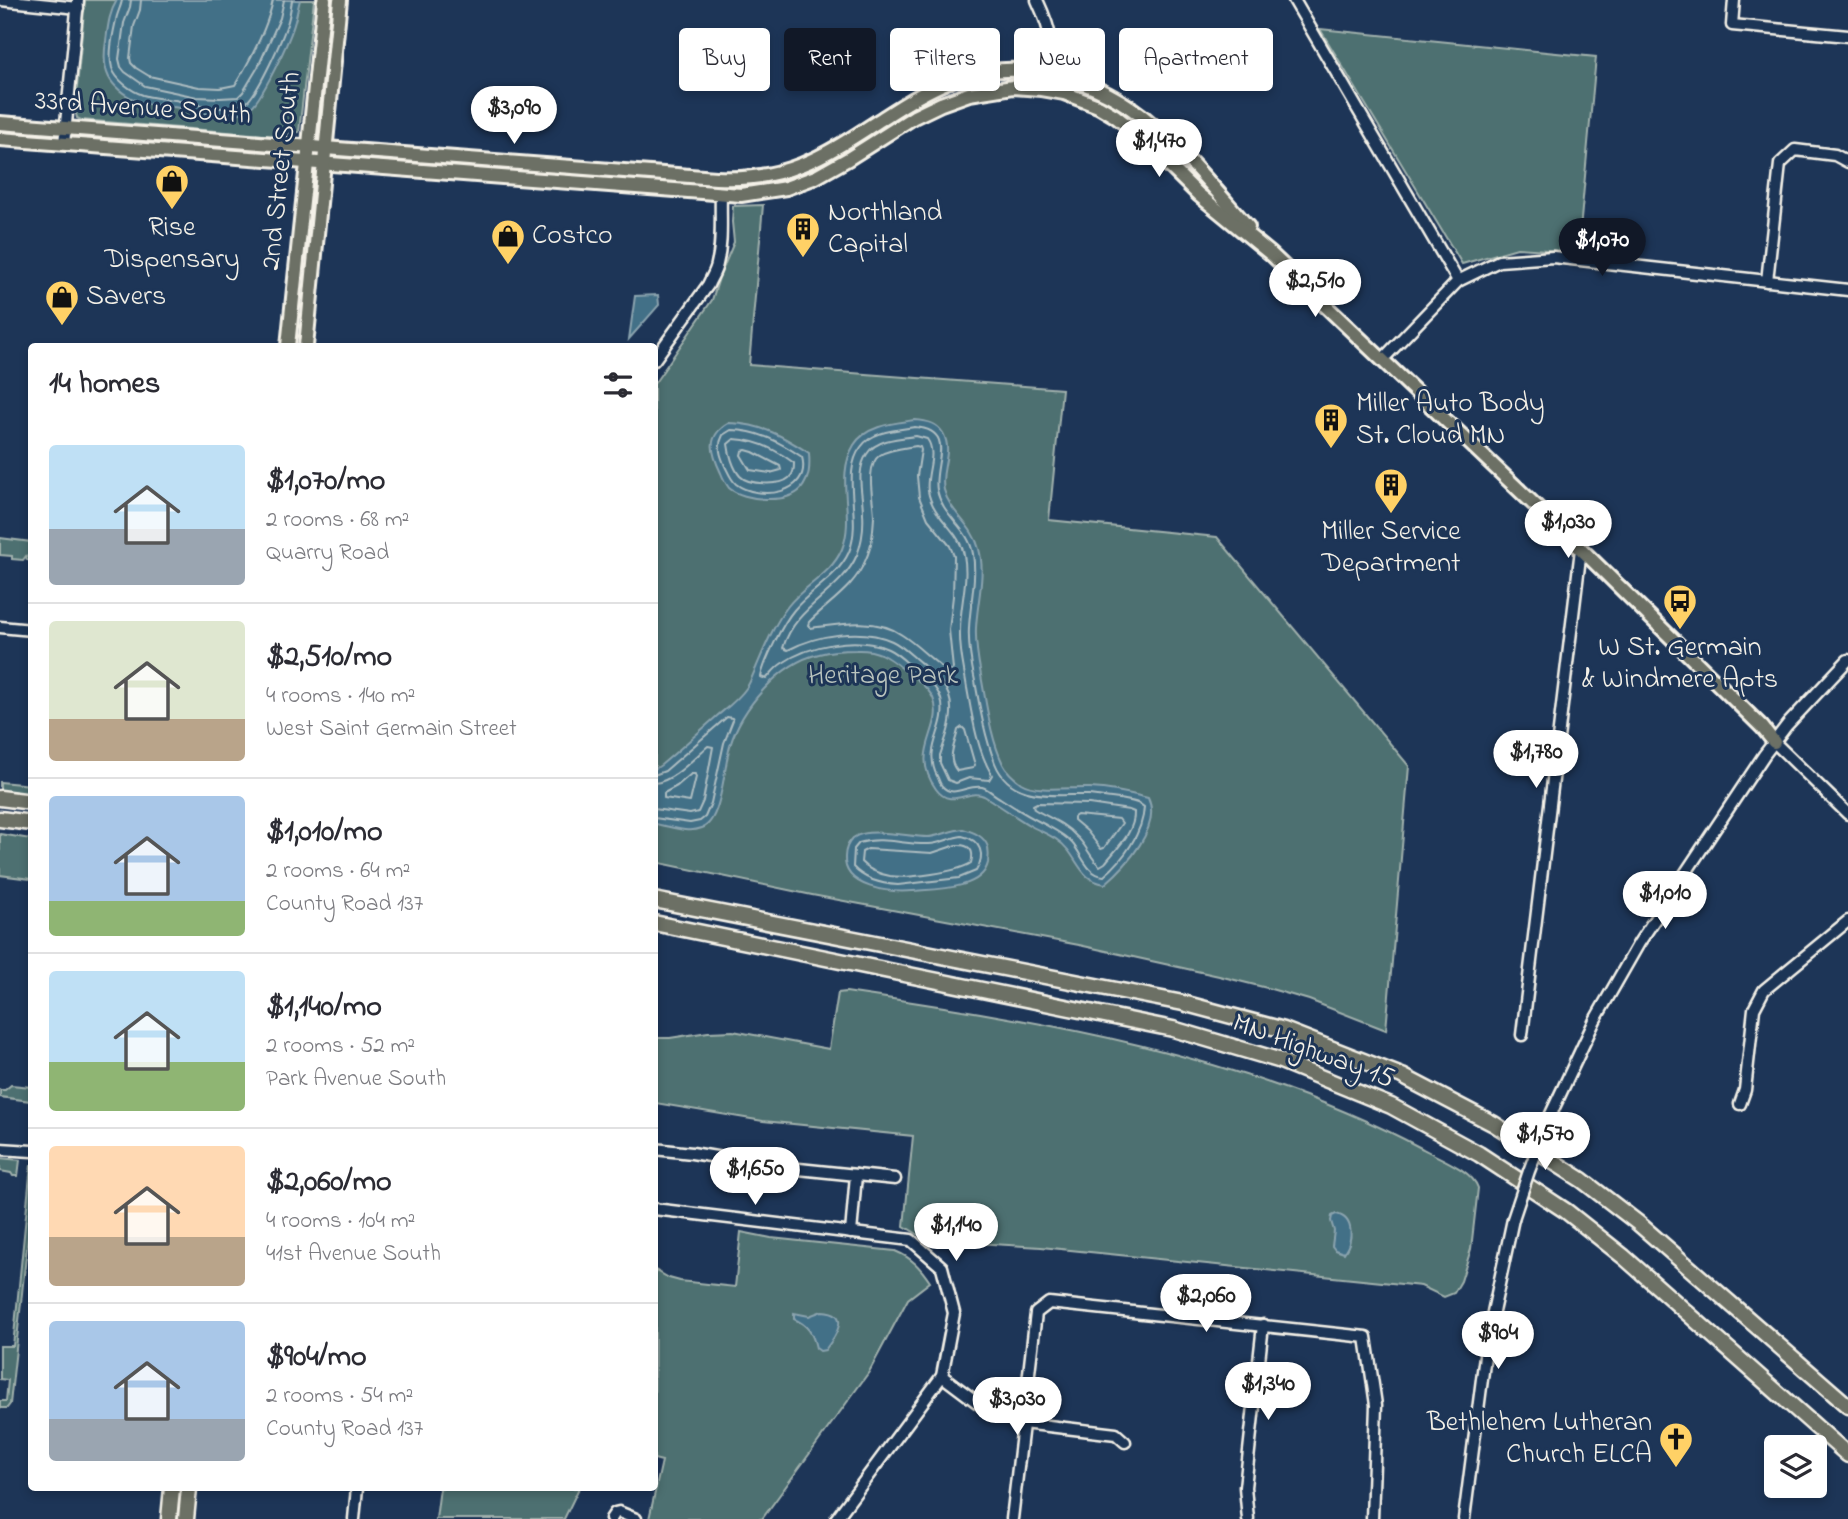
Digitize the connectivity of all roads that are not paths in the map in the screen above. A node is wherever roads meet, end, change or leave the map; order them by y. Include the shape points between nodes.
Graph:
1 (1, 0) edge
2 (324, 0) edge
3 (340, 0) edge
4 (1037, 0) edge
5 (1294, 0) edge
6 (1734, 0) edge
7 (78, 4) edge
8 (1049, 28) edge
9 (1848, 36) edge
10 (1014, 71) edge
11 (1014, 88) edge
12 (1054, 91) edge
13 (1103, 91) edge
14 (0, 123) edge
15 (66, 128) junction
16 (0, 139) edge
17 (64, 144) junction
18 (308, 146) junction
19 (325, 147) junction
20 (1848, 162) edge
21 (307, 163) junction
22 (323, 164) junction
23 (721, 194) junction
24 (1272, 254) junction
25 (1458, 281) junction
26 (1767, 281) junction
27 (1848, 290) edge
28 (288, 343) edge
29 (306, 343) edge
30 (658, 355) edge
31 (1382, 360) junction
32 (1581, 549) junction
33 (0, 627) edge
34 (28, 630) edge
35 (1848, 660) edge
36 (1774, 742) junction
37 (0, 798) edge
38 (28, 802) edge
39 (1848, 814) edge
40 (0, 819) edge
41 (28, 822) edge
42 (658, 901) edge
43 (1848, 921) edge
44 (658, 924) edge
45 (1522, 1035) dead end
46 (1740, 1104) dead end
47 (0, 1149) edge
48 (658, 1149) edge
49 (28, 1151) edge
50 (856, 1175) junction
51 (895, 1179) dead end
52 (658, 1209) edge
53 (851, 1233) junction
54 (1263, 1325) junction
55 (942, 1376) junction
56 (1848, 1406) edge
57 (1023, 1423) junction
58 (1125, 1442) dead end
59 (1848, 1455) edge
60 (172, 1491) edge
61 (189, 1491) edge
62 (357, 1491) edge
63 (838, 1518) edge
64 (169, 1519) edge
65 (186, 1519) edge
66 (354, 1519) edge
67 (611, 1519) edge
68 (636, 1519) edge
69 (1012, 1519) edge
70 (1248, 1519) edge
71 (1372, 1519) edge
72 (1464, 1519) edge

1 - 7 street
2 - 18 main road, 2nd Street South
3 - 19 main road, 2nd Street South
4 - 8 street
5 - 25 street
6 - 9 street via 1732,25
7 - 15 street
10 - 19 main road, 33rd Avenue South via 947,82 813,160 764,176 716,177
11 - 23 main road, 33rd Avenue South via 985,90 940,104 836,166 786,188
12 - 24 main road, 33rd Avenue South via 1085,100 1123,121 1199,195
13 - 24 main road, 33rd Avenue South via 1156,127
14 - 15 main road, 33rd Avenue South
15 - 17 street
15 - 18 main road, 33rd Avenue South
16 - 17 main road, 33rd Avenue South
17 - 21 main road, 33rd Avenue South
18 - 19 main road, 33rd Avenue South
18 - 21 main road, 2nd Street South
19 - 22 main road, 2nd Street South
20 - 26 street via 1835,155 1795,150 1780,164
21 - 22 main road, 33rd Avenue South
21 - 28 main road, 2nd Street South
22 - 23 main road, 33rd Avenue South
22 - 29 main road, 2nd Street South
23 - 30 street via 718,264
24 - 31 main road
25 - 26 street via 1499,261 1553,257
25 - 31 street
26 - 27 street
31 - 32 main road
32 - 36 main road
32 - 45 street
33 - 34 street
35 - 36 street
36 - 39 street
36 - 72 street, bridge via 1639,943 1595,1020 1550,1116 1513,1219 1487,1340
37 - 38 highway
40 - 41 highway
42 - 56 highway, MN Highway 15 via 1183,1003 1284,1030 1402,1076 1494,1124 1583,1180
43 - 46 street via 1764,990 1754,1009
44 - 59 highway, MN Highway 15 via 1173,1029 1278,1060 1391,1106 1479,1154 1566,1211
47 - 49 street
48 - 50 street
50 - 51 street
50 - 53 street
52 - 53 street
53 - 55 street via 911,1240 942,1267 954,1313
54 - 57 street via 1049,1303 1035,1313
54 - 70 street via 1245,1487
54 - 71 street via 1366,1337 1376,1405
55 - 57 street via 986,1409
55 - 63 street
57 - 58 street via 1116,1434
57 - 69 street
60 - 64 highway
61 - 65 highway
62 - 66 street
67 - 68 street via 619,1512

